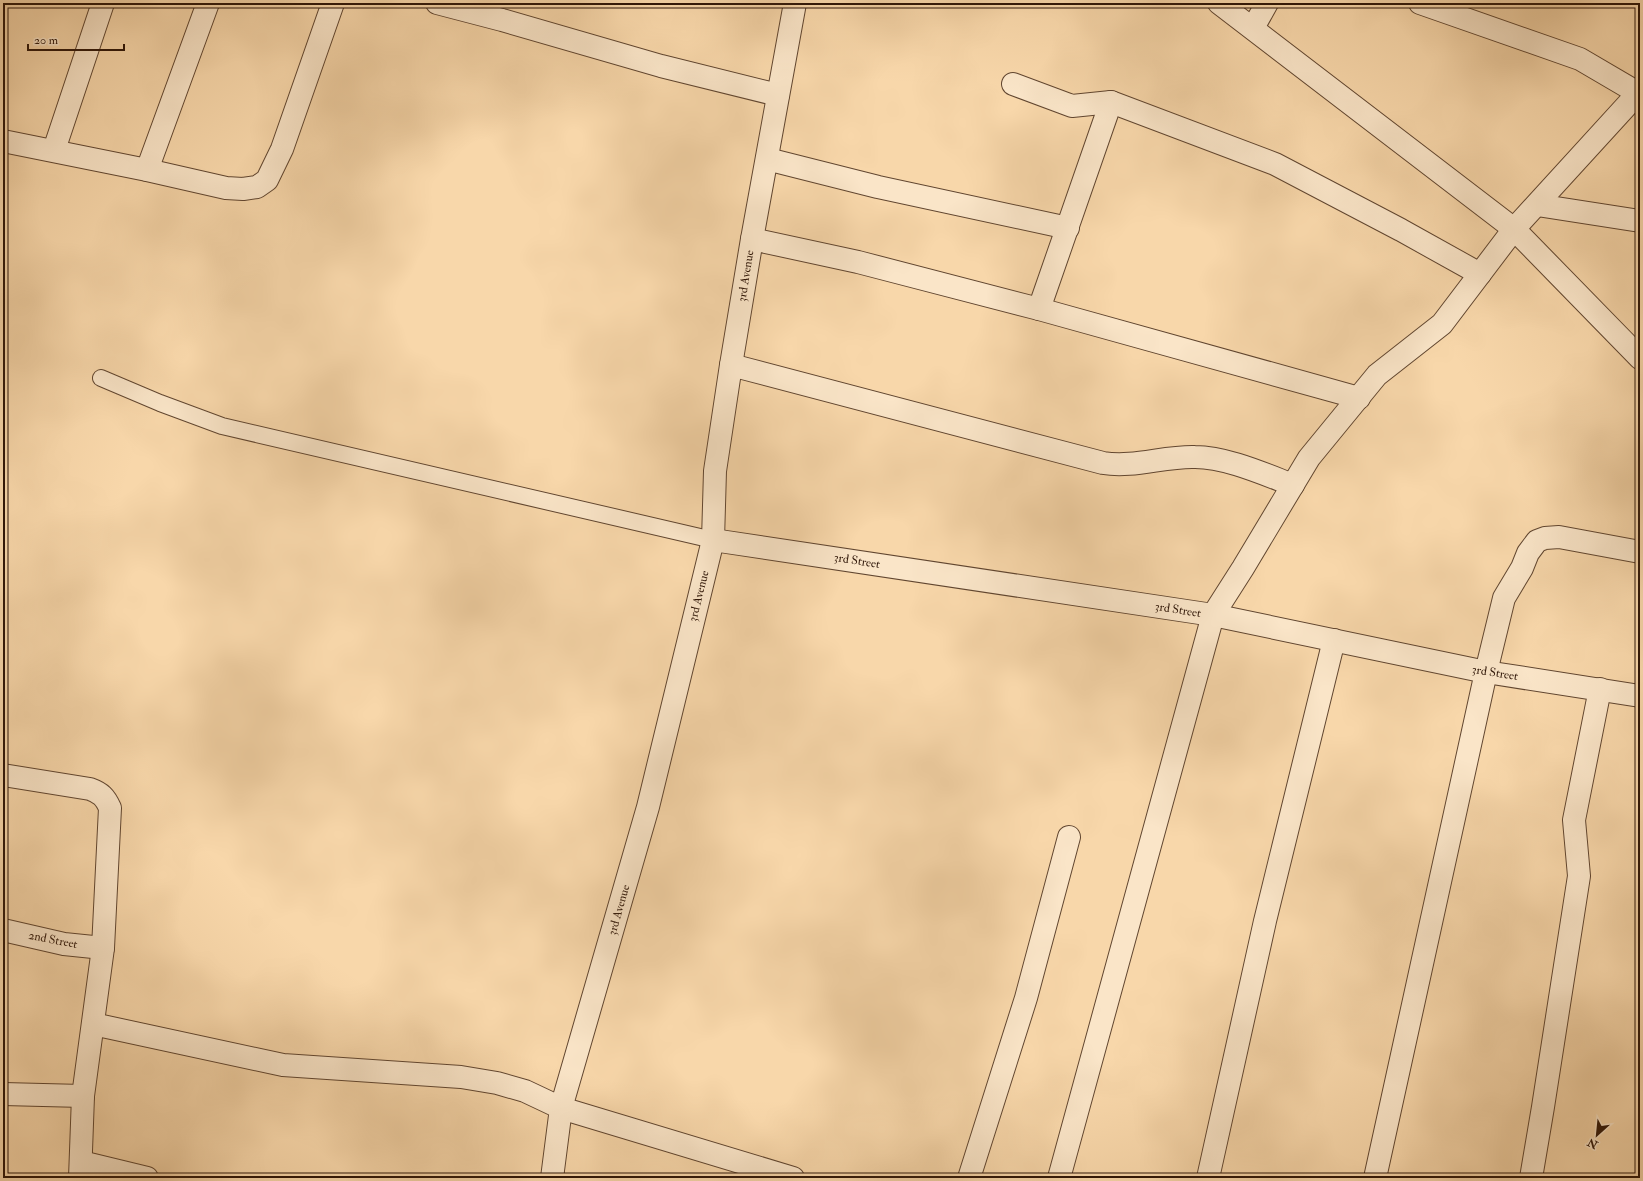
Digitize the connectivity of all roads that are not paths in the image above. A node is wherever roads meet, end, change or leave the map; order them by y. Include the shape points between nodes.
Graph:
1 (103, 3) edge
2 (208, 3) edge
3 (333, 3) edge
4 (438, 3) edge
5 (795, 3) edge
6 (1219, 3) edge
7 (1267, 3) edge
8 (1420, 3) edge
9 (1253, 28) junction
10 (1013, 84) dead end
11 (1639, 92) edge
12 (778, 95) junction
13 (1111, 102) junction
14 (3, 140) edge
15 (54, 150) junction
16 (767, 159) junction
17 (147, 170) junction
18 (1537, 205) junction
19 (1640, 221) edge
20 (1068, 228) junction
21 (1514, 229) junction
22 (752, 239) junction
23 (1480, 274) junction
24 (1039, 309) junction
25 (1640, 358) edge
26 (731, 365) junction
27 (101, 378) dead end
28 (1358, 398) junction
29 (1293, 485) junction
30 (713, 540) junction
31 (1640, 552) edge
32 (1213, 615) junction
33 (1334, 640) junction
34 (1486, 672) junction
35 (1600, 689) junction
36 (1640, 696) edge
37 (3, 775) edge
38 (1069, 837) dead end
39 (3, 930) edge
40 (103, 948) junction
41 (93, 1024) junction
42 (3, 1094) edge
43 (83, 1096) junction
44 (561, 1108) junction
45 (80, 1170) edge
46 (147, 1178) edge
47 (552, 1178) edge
48 (793, 1178) edge
49 (969, 1178) edge
50 (1059, 1178) edge
51 (1208, 1178) edge
52 (1375, 1178) edge
53 (1531, 1178) edge

1 - 15 street
2 - 17 street
3 - 17 street via 282,149 267,180 257,187 226,188
4 - 12 street via 661,66
5 - 12 street, 3rd Avenue
6 - 9 street
7 - 9 street
8 - 11 street via 1580,58
9 - 21 street
10 - 13 street via 1072,106
11 - 18 street
12 - 16 street, 3rd Avenue
13 - 20 street
13 - 23 street via 1275,164
14 - 15 street
15 - 17 street
16 - 20 street via 878,187
16 - 22 street, 3rd Avenue
18 - 19 street
18 - 21 street
20 - 24 street
21 - 23 street
21 - 25 street
22 - 24 street via 858,262
22 - 26 street, 3rd Avenue
23 - 28 street via 1442,324 1377,376
24 - 28 street
26 - 29 street via 1103,462 1118,465 1167,458 1197,457 1236,464
26 - 30 street, 3rd Avenue via 715,471
27 - 30 lane via 222,426
28 - 29 street via 1309,458
29 - 32 street
30 - 32 street, 3rd Street
30 - 44 street, 3rd Avenue via 648,807
31 - 34 street via 1559,537 1537,541 1504,598
32 - 33 street, 3rd Street
32 - 50 street
33 - 34 street, 3rd Street
33 - 51 street via 1265,921
34 - 35 street, 3rd Street
34 - 52 street
35 - 36 street, 3rd Street
35 - 53 street via 1574,820 1579,876
37 - 40 street via 90,789 100,793 106,800 110,808 110,820
38 - 49 street via 1026,998
39 - 40 street, 2nd Street via 64,944
40 - 41 street
41 - 43 street
41 - 44 street via 283,1065 461,1077 497,1083 525,1091
42 - 43 street
43 - 45 street
44 - 47 street, 3rd Avenue
44 - 48 street
45 - 46 street

